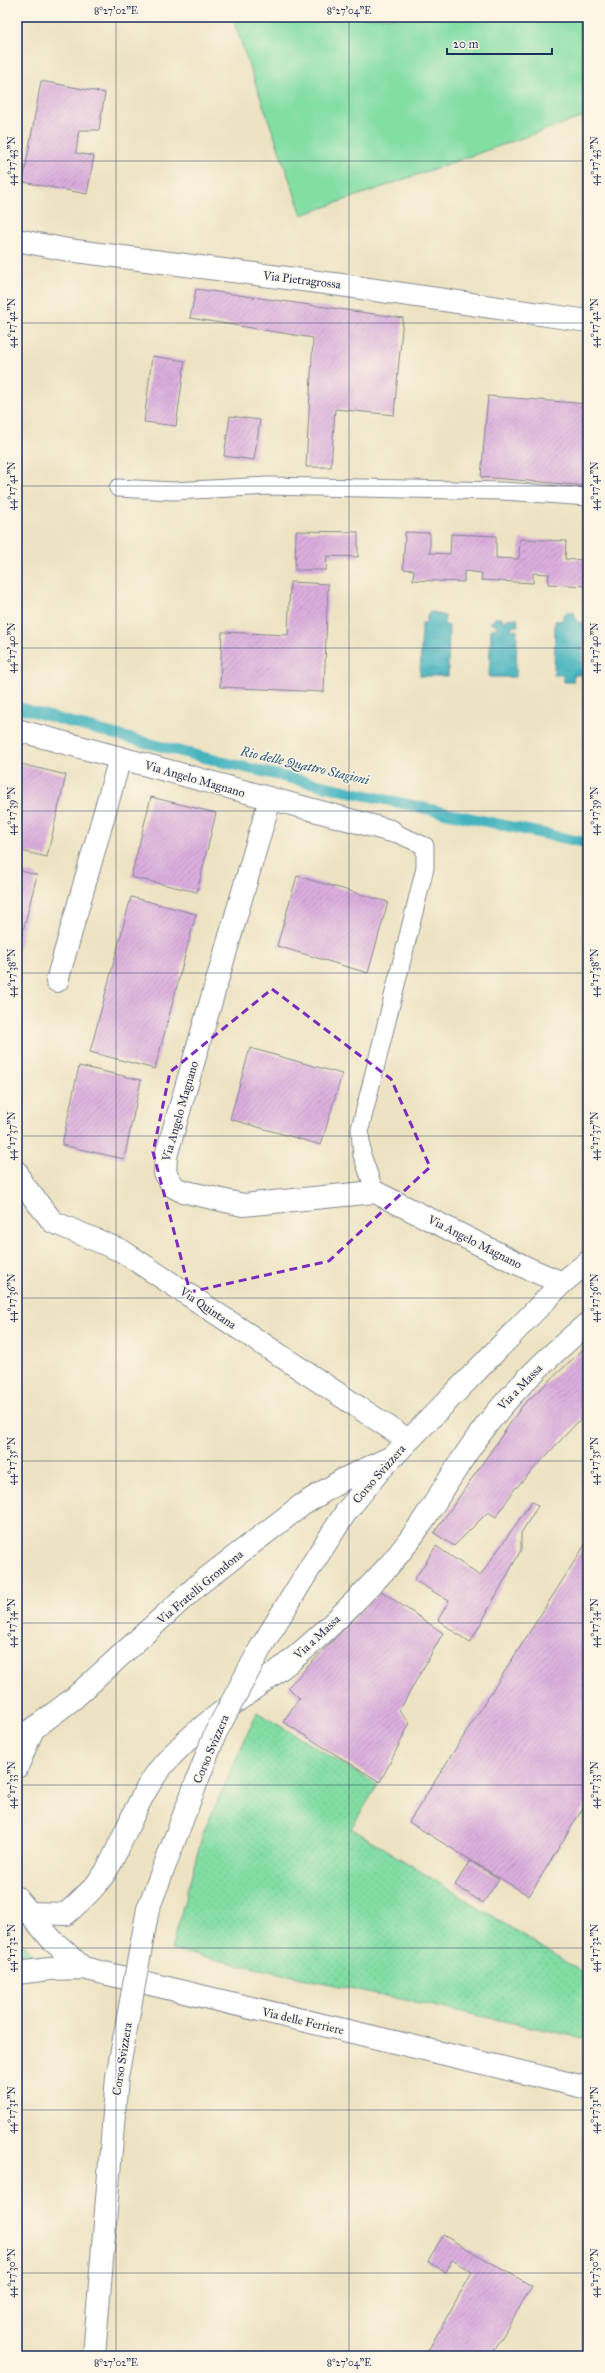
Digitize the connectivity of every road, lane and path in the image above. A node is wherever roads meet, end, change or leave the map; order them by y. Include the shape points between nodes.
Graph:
1 (17, 240) edge
2 (588, 321) edge
3 (118, 488) dead end
4 (588, 497) edge
5 (17, 730) edge
6 (120, 758) junction
7 (270, 799) junction
8 (391, 831) joint
9 (57, 981) dead end
10 (17, 1172) edge
11 (375, 1192) junction
12 (588, 1262) edge
13 (562, 1283) junction
14 (588, 1323) edge
15 (402, 1448) junction
16 (25, 1733) edge
17 (17, 1767) edge
18 (22, 1905) edge
19 (83, 1968) junction
20 (17, 1973) edge
21 (588, 2088) edge
22 (94, 2356) edge

1 - 2 street, Via Pietragrossa via 68,250 341,285
3 - 4 lane via 173,491 268,486 502,491
5 - 6 street, Via Angelo Magnano
6 - 7 street, Via Angelo Magnano
6 - 9 street
7 - 8 street, Via Angelo Magnano
7 - 11 street, Via Angelo Magnano via 166,1156 165,1173 174,1187 182,1191 243,1205
8 - 11 lane via 425,846 425,868 360,1129 362,1155
10 - 15 street, Via Quintana via 21,1182 53,1222 122,1251
11 - 13 street, Via Angelo Magnano
12 - 13 street, Corso Svizzera
13 - 15 street, Corso Svizzera
14 - 18 street, Via a Massa via 501,1406 452,1474 429,1513 385,1570 316,1639 202,1728 163,1765 134,1815 108,1868 88,1894 66,1914
15 - 16 street, Via Fratelli Grondona via 302,1505 199,1584 73,1699
15 - 22 street, Corso Svizzera, bridge via 380,1470 346,1512 260,1649 215,1734 148,1909 117,2077
16 - 17 street
18 - 19 street via 52,1940
19 - 20 street, Via delle Ferriere via 49,1968
19 - 21 street, Via delle Ferriere

